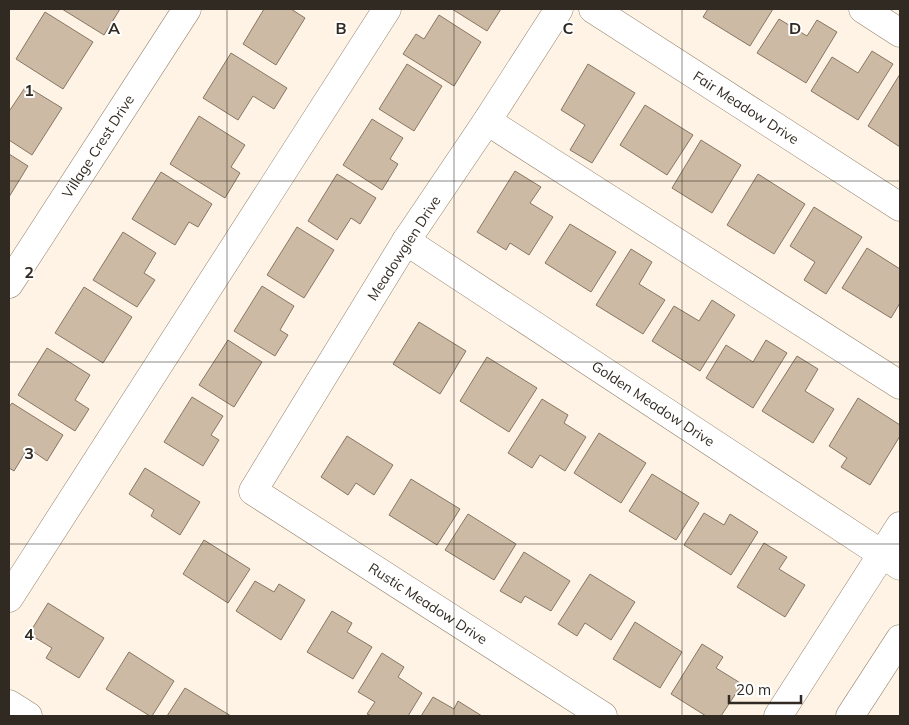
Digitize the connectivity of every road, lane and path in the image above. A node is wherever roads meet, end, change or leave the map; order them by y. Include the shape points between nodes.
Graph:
1 (187, 9) edge
2 (387, 9) edge
3 (559, 9) edge
4 (593, 9) edge
5 (863, 9) edge
6 (900, 33) edge
7 (487, 121) junction
8 (900, 207) edge
9 (406, 242) junction
10 (9, 284) edge
11 (900, 385) edge
12 (253, 491) joint
13 (900, 526) edge
14 (891, 561) edge
15 (9, 598) edge
16 (900, 638) edge
17 (9, 704) edge
18 (28, 716) edge
19 (603, 716) edge
20 (778, 716) edge
21 (850, 716) edge

1 - 10 street, Village Crest Drive
2 - 15 street
3 - 7 street, Meadowglen Drive
4 - 8 street, Fair Meadow Drive
5 - 6 street
7 - 9 street, Meadowglen Drive
7 - 11 street
9 - 12 street, Meadowglen Drive
9 - 14 street, Golden Meadow Drive
12 - 19 street, Rustic Meadow Drive
13 - 14 street
14 - 20 street
16 - 21 street
17 - 18 street

